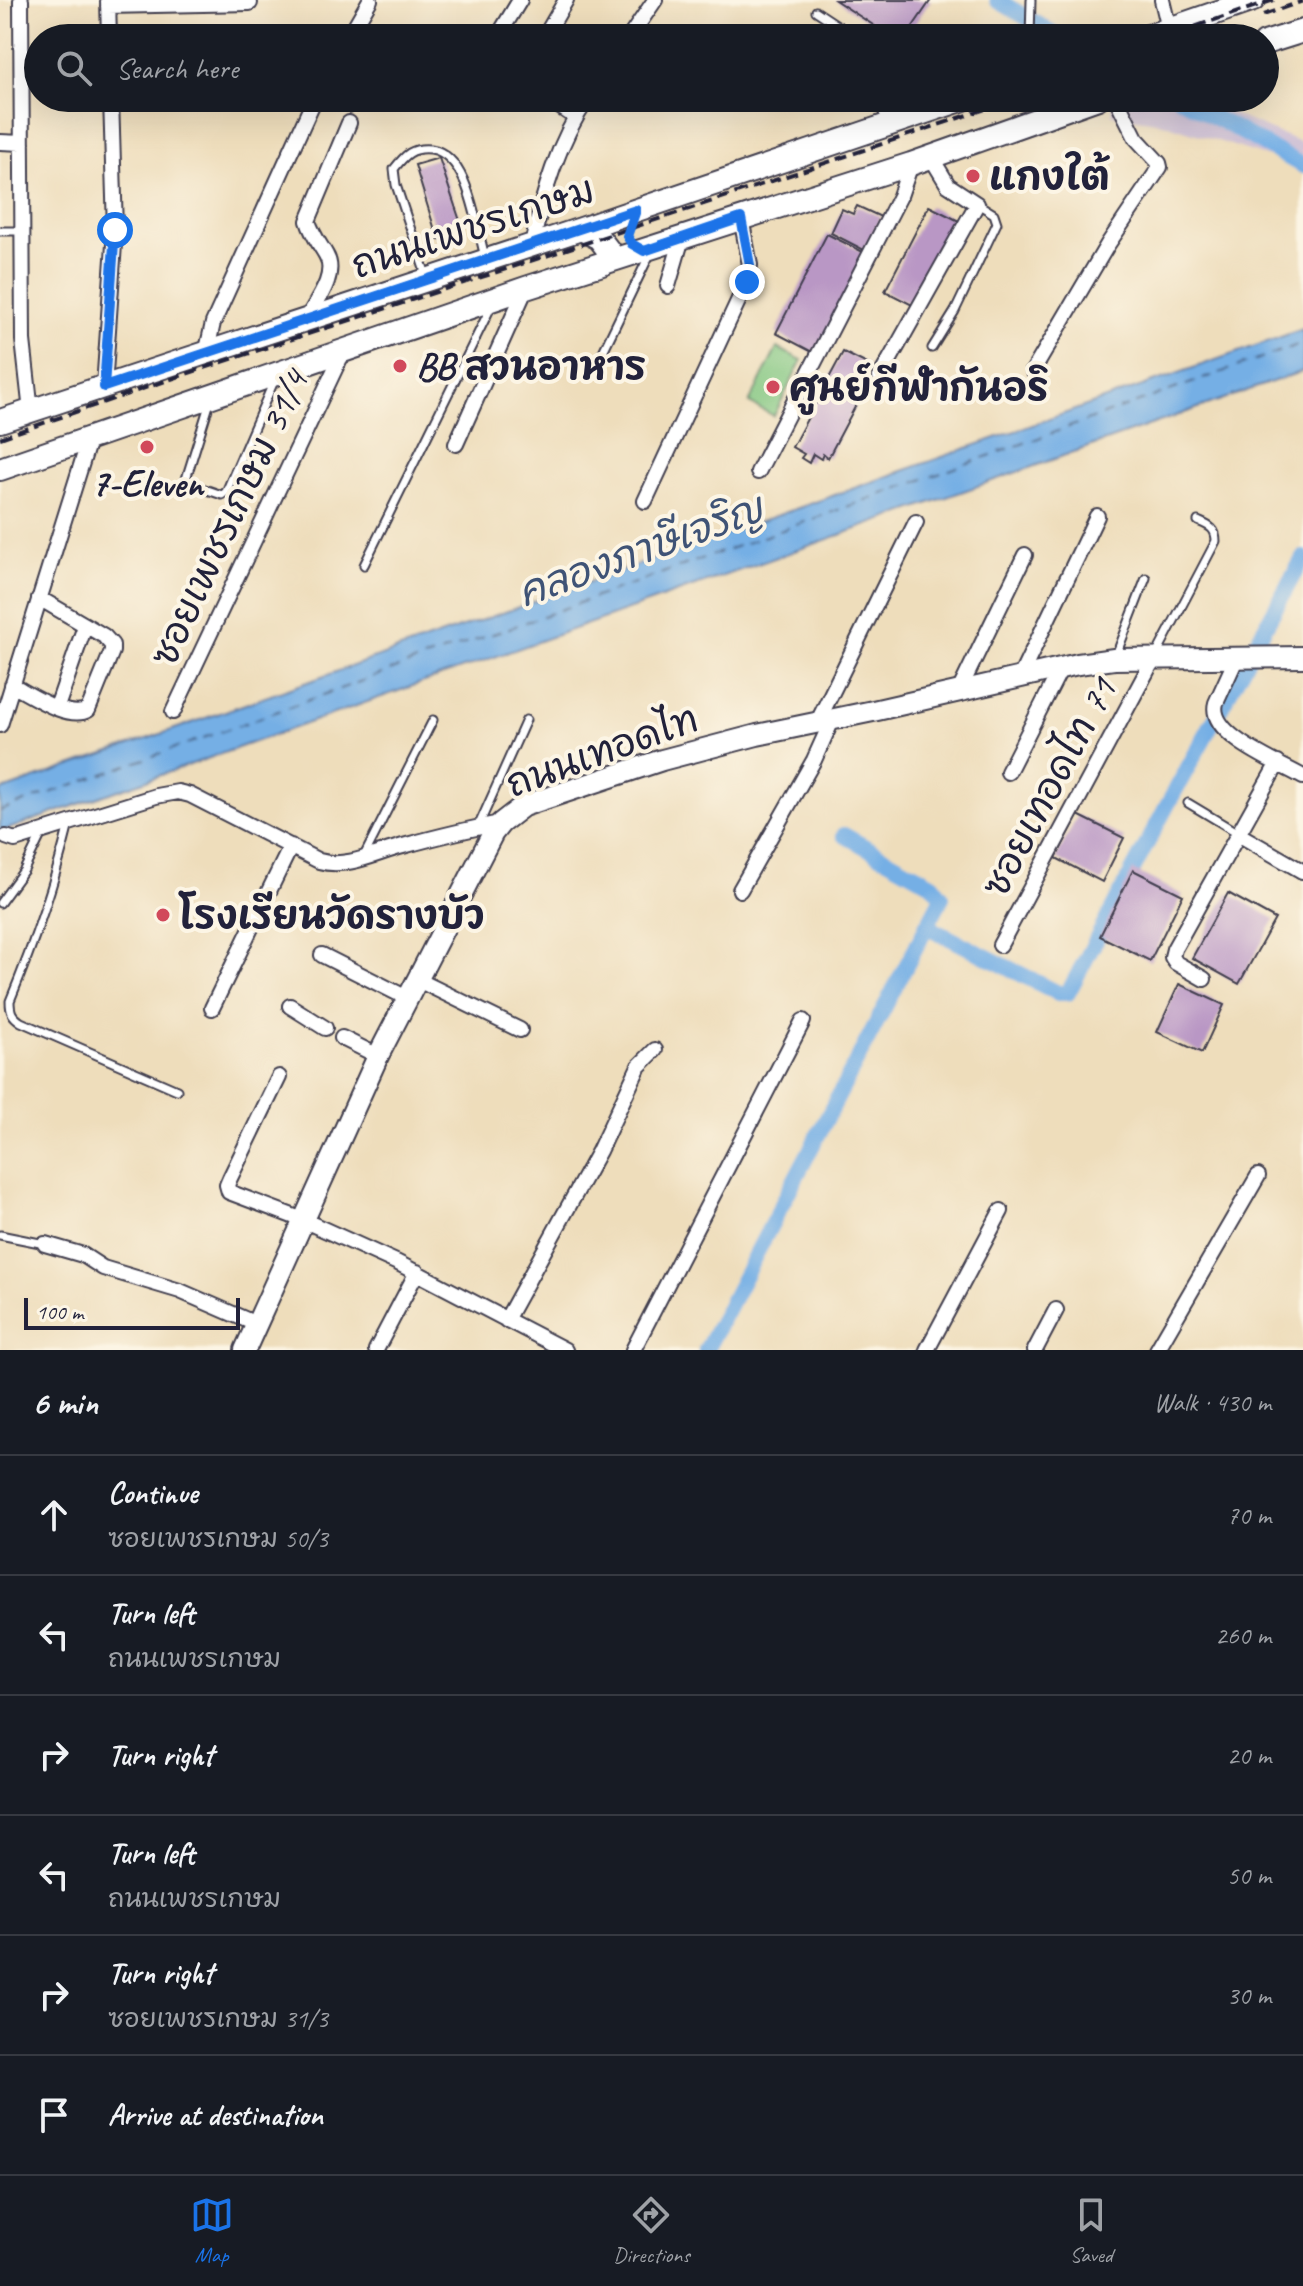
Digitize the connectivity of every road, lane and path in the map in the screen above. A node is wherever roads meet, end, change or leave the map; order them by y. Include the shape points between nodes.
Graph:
1 (21, 0) edge
2 (370, 0) edge
3 (520, 0) edge
4 (566, 0) edge
5 (655, 0) edge
6 (1031, 0) edge
7 (1162, 0) edge
8 (1253, 0) edge
9 (108, 3) edge
10 (250, 3) dead end
11 (816, 11) dead end
12 (109, 24) edge
13 (356, 24) edge
14 (505, 24) edge
15 (552, 24) edge
16 (639, 24) edge
17 (836, 24) edge
18 (1030, 24) edge
19 (1168, 24) edge
20 (1183, 24) edge
21 (1303, 31) edge
22 (1279, 39) edge
23 (111, 112) edge
24 (309, 112) edge
25 (568, 112) edge
26 (578, 112) edge
27 (882, 112) edge
28 (924, 112) edge
29 (1058, 112) edge
30 (1123, 112) edge
31 (575, 117) junction
32 (349, 123) dead end
33 (888, 124) junction
34 (0, 142) edge
35 (22, 143) junction
36 (921, 160) junction
37 (977, 204) junction
38 (636, 210) junction
39 (741, 218) junction
40 (581, 229) junction
41 (0, 231) edge
42 (21, 231) junction
43 (682, 238) junction
44 (532, 245) junction
45 (649, 249) junction
46 (485, 259) junction
47 (596, 266) junction
48 (428, 280) junction
49 (668, 286) dead end
50 (526, 288) junction
51 (495, 299) junction
52 (306, 320) junction
53 (932, 348) dead end
54 (343, 352) junction
55 (206, 354) junction
56 (597, 364) dead end
57 (1033, 371) dead end
58 (276, 375) junction
59 (880, 377) dead end
60 (104, 387) junction
61 (211, 398) junction
62 (31, 412) junction
63 (0, 421) edge
64 (89, 440) junction
65 (456, 444) dead end
66 (0, 469) edge
67 (758, 472) dead end
68 (645, 501) dead end
69 (1097, 516) dead end
70 (1198, 521) dead end
71 (916, 522) dead end
72 (1025, 555) dead end
73 (364, 565) dead end
74 (1146, 578) dead end
75 (39, 598) junction
76 (85, 626) junction
77 (1238, 657) junction
78 (1294, 657) edge
79 (1154, 658) junction
80 (1114, 659) junction
81 (1061, 668) junction
82 (1020, 677) junction
83 (12, 685) junction
84 (959, 691) junction
85 (57, 707) junction
86 (173, 712) dead end
87 (433, 720) dead end
88 (526, 720) dead end
89 (825, 720) junction
90 (0, 725) edge
91 (1278, 763) junction
92 (1008, 772) dead end
93 (1303, 777) edge
94 (1188, 803) dead end
95 (501, 823) junction
96 (69, 824) junction
97 (478, 827) junction
98 (42, 832) junction
99 (1238, 834) junction
100 (10, 838) dead end
101 (291, 846) junction
102 (363, 858) junction
103 (1302, 871) edge
104 (740, 890) dead end
105 (0, 903) edge
106 (1000, 945) dead end
107 (322, 955) dead end
108 (1204, 979) dead end
109 (418, 980) junction
110 (407, 998) junction
111 (290, 1006) dead end
112 (212, 1008) dead end
113 (803, 1021) dead end
114 (325, 1028) dead end
115 (520, 1030) dead end
116 (342, 1038) dead end
117 (655, 1050) dead end
118 (378, 1056) junction
119 (279, 1077) dead end
120 (177, 1090) dead end
121 (1258, 1176) dead end
122 (1001, 1211) dead end
123 (303, 1220) junction
124 (0, 1235) edge
125 (45, 1244) joint
126 (417, 1272) junction
127 (1056, 1310) dead end
128 (506, 1320) junction
129 (256, 1324) junction
130 (245, 1350) edge
131 (376, 1350) edge
132 (565, 1350) edge
133 (633, 1350) edge
134 (927, 1350) edge
135 (1035, 1350) edge
136 (1157, 1350) edge

1 - 35 street
2 - 13 street
3 - 14 street
4 - 15 street
5 - 16 street
6 - 18 lane
7 - 19 street
8 - 20 main road
9 - 10 street
9 - 12 street
11 - 17 lane
21 - 22 main road
23 - 60 street via 115,230
24 - 55 street via 213,323
25 - 31 street
26 - 31 street
27 - 33 lane
28 - 33 main road, ถนนเพชรเกษม
29 - 36 main road, ถนนเพชรเกษม
30 - 57 street via 1160,167
31 - 44 street via 542,199
32 - 52 street via 308,221 331,269
33 - 38 main road, ถนนเพชรเกษม
34 - 35 street
35 - 42 street
36 - 37 street
36 - 39 main road, ถนนเพชรเกษม
36 - 67 street
37 - 53 lane via 994,214 997,223
37 - 59 street
38 - 40 main road, ถนนเพชรเกษม
38 - 45 main road via 627,236 632,244
39 - 43 main road, ถนนเพชรเกษม
39 - 68 street via 750,265 747,282
40 - 44 main road, ถนนเพชรเกษม
40 - 47 main road via 599,238 609,251 605,263
41 - 42 lane
42 - 62 street via 23,352
43 - 45 main road, ถนนเพชรเกษม
43 - 49 street
44 - 46 main road, ถนนเพชรเกษม
45 - 47 main road, ถนนเพชรเกษม
45 - 56 lane
46 - 48 main road, ถนนเพชรเกษม
46 - 48 lane via 454,161 441,151 421,148 406,153 394,169 396,185
47 - 50 main road, ถนนเพชรเกษม
48 - 52 main road, ถนนเพชรเกษม
50 - 51 main road, ถนนเพชรเกษม
50 - 65 street
51 - 54 main road, ถนนเพชรเกษม
51 - 73 lane
52 - 55 main road, ถนนเพชรเกษม
54 - 58 main road, ถนนเพชรเกษม
54 - 86 street, ซอยเพชรเกษม 31/4
55 - 60 main road, ถนนเพชรเกษม
58 - 61 main road, ถนนเพชรเกษม
58 - 61 lane via 222,495 186,479
60 - 62 main road, ถนนเพชรเกษม
61 - 64 main road, ถนนเพชรเกษม
62 - 63 main road, ถนนเพชรเกษม
64 - 66 main road, ถนนเพชรเกษม
64 - 75 street
69 - 82 street
70 - 79 lane via 1212,527 1216,541
71 - 89 street
72 - 84 street
74 - 80 lane
75 - 76 street
75 - 83 street
76 - 85 street
76 - 85 street via 109,640 112,651 88,710 76,715
77 - 78 main road, ถนนเทอดไท
77 - 79 main road, ถนนเทอดไท
77 - 91 street via 1216,703 1216,720 1228,735
79 - 80 main road, ถนนเทอดไท
79 - 106 street, ซอยเทอดไท 71
80 - 81 main road, ถนนเทอดไท
81 - 82 main road, ถนนเทอดไท
81 - 92 street
82 - 84 main road, ถนนเทอดไท
83 - 85 street
83 - 90 street
84 - 89 main road, ถนนเทอดไท
87 - 102 lane
88 - 97 lane
89 - 95 main road, ถนนเทอดไท via 596,781 523,806
89 - 104 street via 814,760
91 - 93 street
91 - 99 street
94 - 99 lane
95 - 97 street
95 - 109 main road, ถนนเทอดไท
96 - 98 street
96 - 101 street via 178,792
96 - 120 lane via 56,879 10,1009 21,1022
97 - 102 street
98 - 100 street
98 - 105 lane
99 - 103 street
99 - 108 street via 1172,957
101 - 102 street via 330,864
101 - 112 street
107 - 110 street
109 - 110 main road, ถนนเทอดไท
109 - 115 street
110 - 118 main road, ถนนเทอดไท
111 - 114 street
113 - 133 street
116 - 118 street
117 - 128 street via 639,1066
118 - 123 main road, ถนนเทอดไท
119 - 123 street via 227,1189
121 - 136 street
122 - 134 street
123 - 126 street
123 - 129 main road, ถนนเทอดไท
124 - 125 lane
125 - 129 street
126 - 128 street
126 - 131 street
127 - 135 street
128 - 132 street
129 - 130 main road, ถนนเทอดไท

